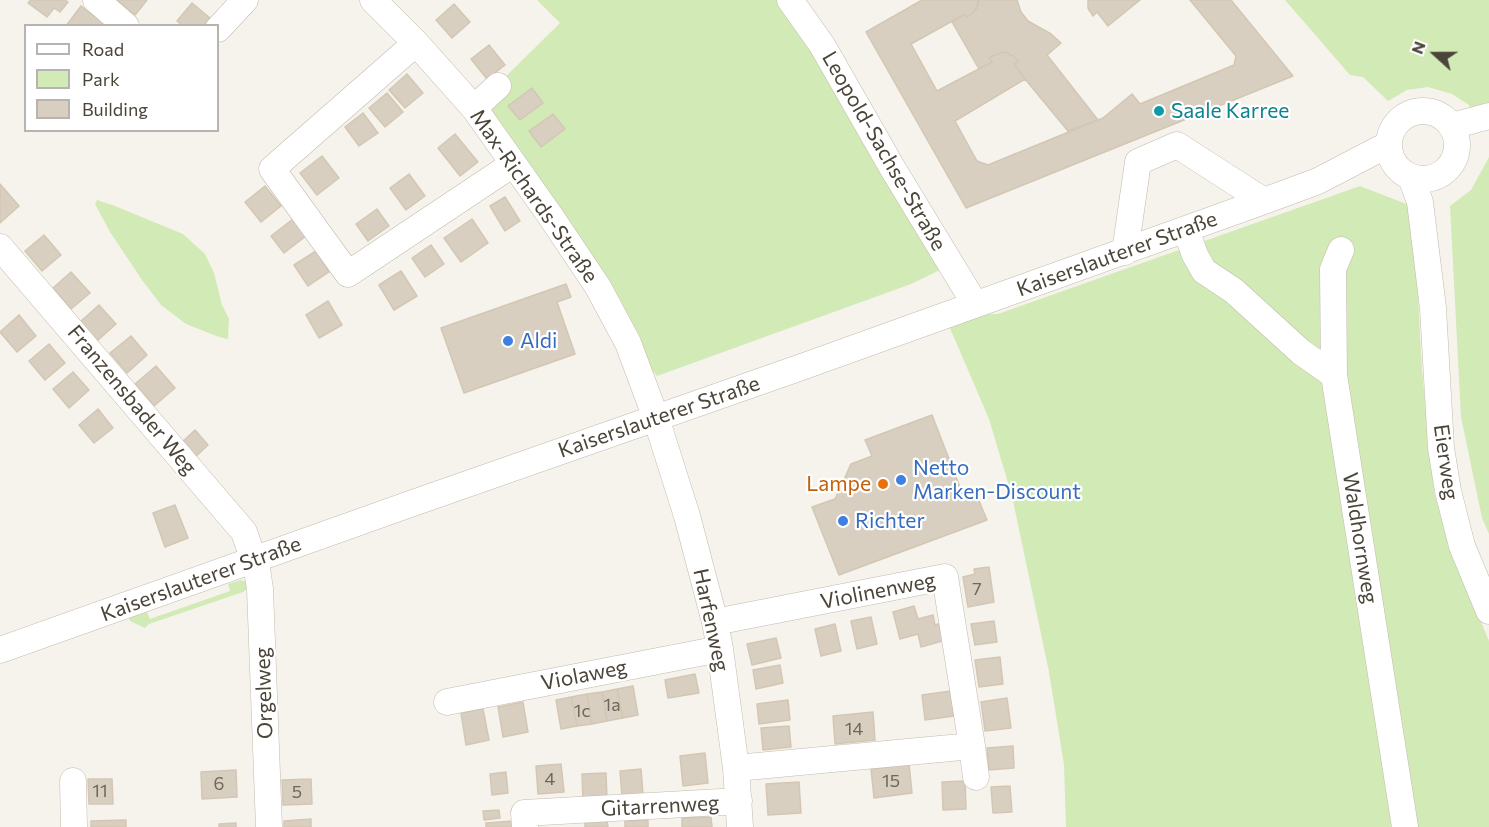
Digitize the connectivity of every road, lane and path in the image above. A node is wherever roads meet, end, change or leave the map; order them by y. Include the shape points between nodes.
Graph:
1 (96, 0) edge
2 (245, 0) edge
3 (373, 0) edge
4 (789, 0) edge
5 (124, 24) edge
6 (219, 28) edge
7 (416, 43) junction
8 (498, 86) dead end
9 (474, 108) junction
10 (1489, 116) edge
11 (1452, 126) junction
12 (1489, 132) edge
13 (1389, 144) junction
14 (1457, 151) junction
15 (513, 164) junction
16 (1405, 172) junction
17 (1438, 176) junction
18 (1318, 181) junction
19 (1264, 201) junction
20 (1186, 230) junction
21 (0, 247) edge
22 (1341, 250) dead end
23 (1125, 252) junction
24 (975, 304) junction
25 (1433, 308) junction
26 (1334, 375) junction
27 (656, 418) junction
28 (254, 560) junction
29 (1489, 611) edge
30 (715, 622) junction
31 (720, 648) junction
32 (0, 650) edge
33 (447, 702) dead end
34 (972, 746) junction
35 (736, 768) junction
36 (976, 777) dead end
37 (73, 781) dead end
38 (739, 801) junction
39 (74, 827) edge
40 (269, 827) edge
41 (525, 827) edge
42 (740, 827) edge
43 (1405, 827) edge

1 - 5 street
2 - 6 street
3 - 7 street, Max-Richards-Straße
4 - 24 street, Leopold-Sachse-Straße via 822,45
7 - 9 street, Max-Richards-Straße
7 - 15 street via 272,169 348,274
8 - 9 street
9 - 15 street, Max-Richards-Straße
10 - 11 street
11 - 13 street via 1433,112 1410,114 1395,127
11 - 14 street
12 - 14 street
13 - 16 street via 1393,161
13 - 18 street, Kaiserslauterer Straße
14 - 17 street via 1454,161
15 - 27 street, Max-Richards-Straße via 598,287 628,343
16 - 17 street via 1420,179
16 - 18 street, Kaiserslauterer Straße via 1370,171
16 - 25 street, Eierweg via 1420,202
17 - 25 street, Eierweg
18 - 19 street, Kaiserslauterer Straße
19 - 20 street, Kaiserslauterer Straße
19 - 23 street via 1178,145 1137,162
20 - 23 street, Kaiserslauterer Straße
20 - 26 street via 1204,271 1234,291 1301,352
21 - 28 street, Franzensbader Weg via 244,532
22 - 26 street, Waldhornweg via 1333,269
23 - 24 street, Kaiserslauterer Straße
24 - 27 street, Kaiserslauterer Straße
25 - 29 street, Eierweg via 1441,448 1448,491 1462,546
26 - 43 street, Waldhornweg
27 - 28 street, Kaiserslauterer Straße
27 - 30 street, Harfenweg
28 - 32 street, Kaiserslauterer Straße
28 - 40 street, Orgelweg via 260,589
30 - 31 street, Harfenweg
30 - 34 street, Violinenweg via 945,577
31 - 33 street, Violaweg
31 - 35 street, Harfenweg
34 - 35 street
34 - 36 street, Violinenweg
35 - 38 street, Harfenweg
37 - 39 street
38 - 41 street, Gitarrenweg via 524,813
38 - 42 street, Harfenweg

